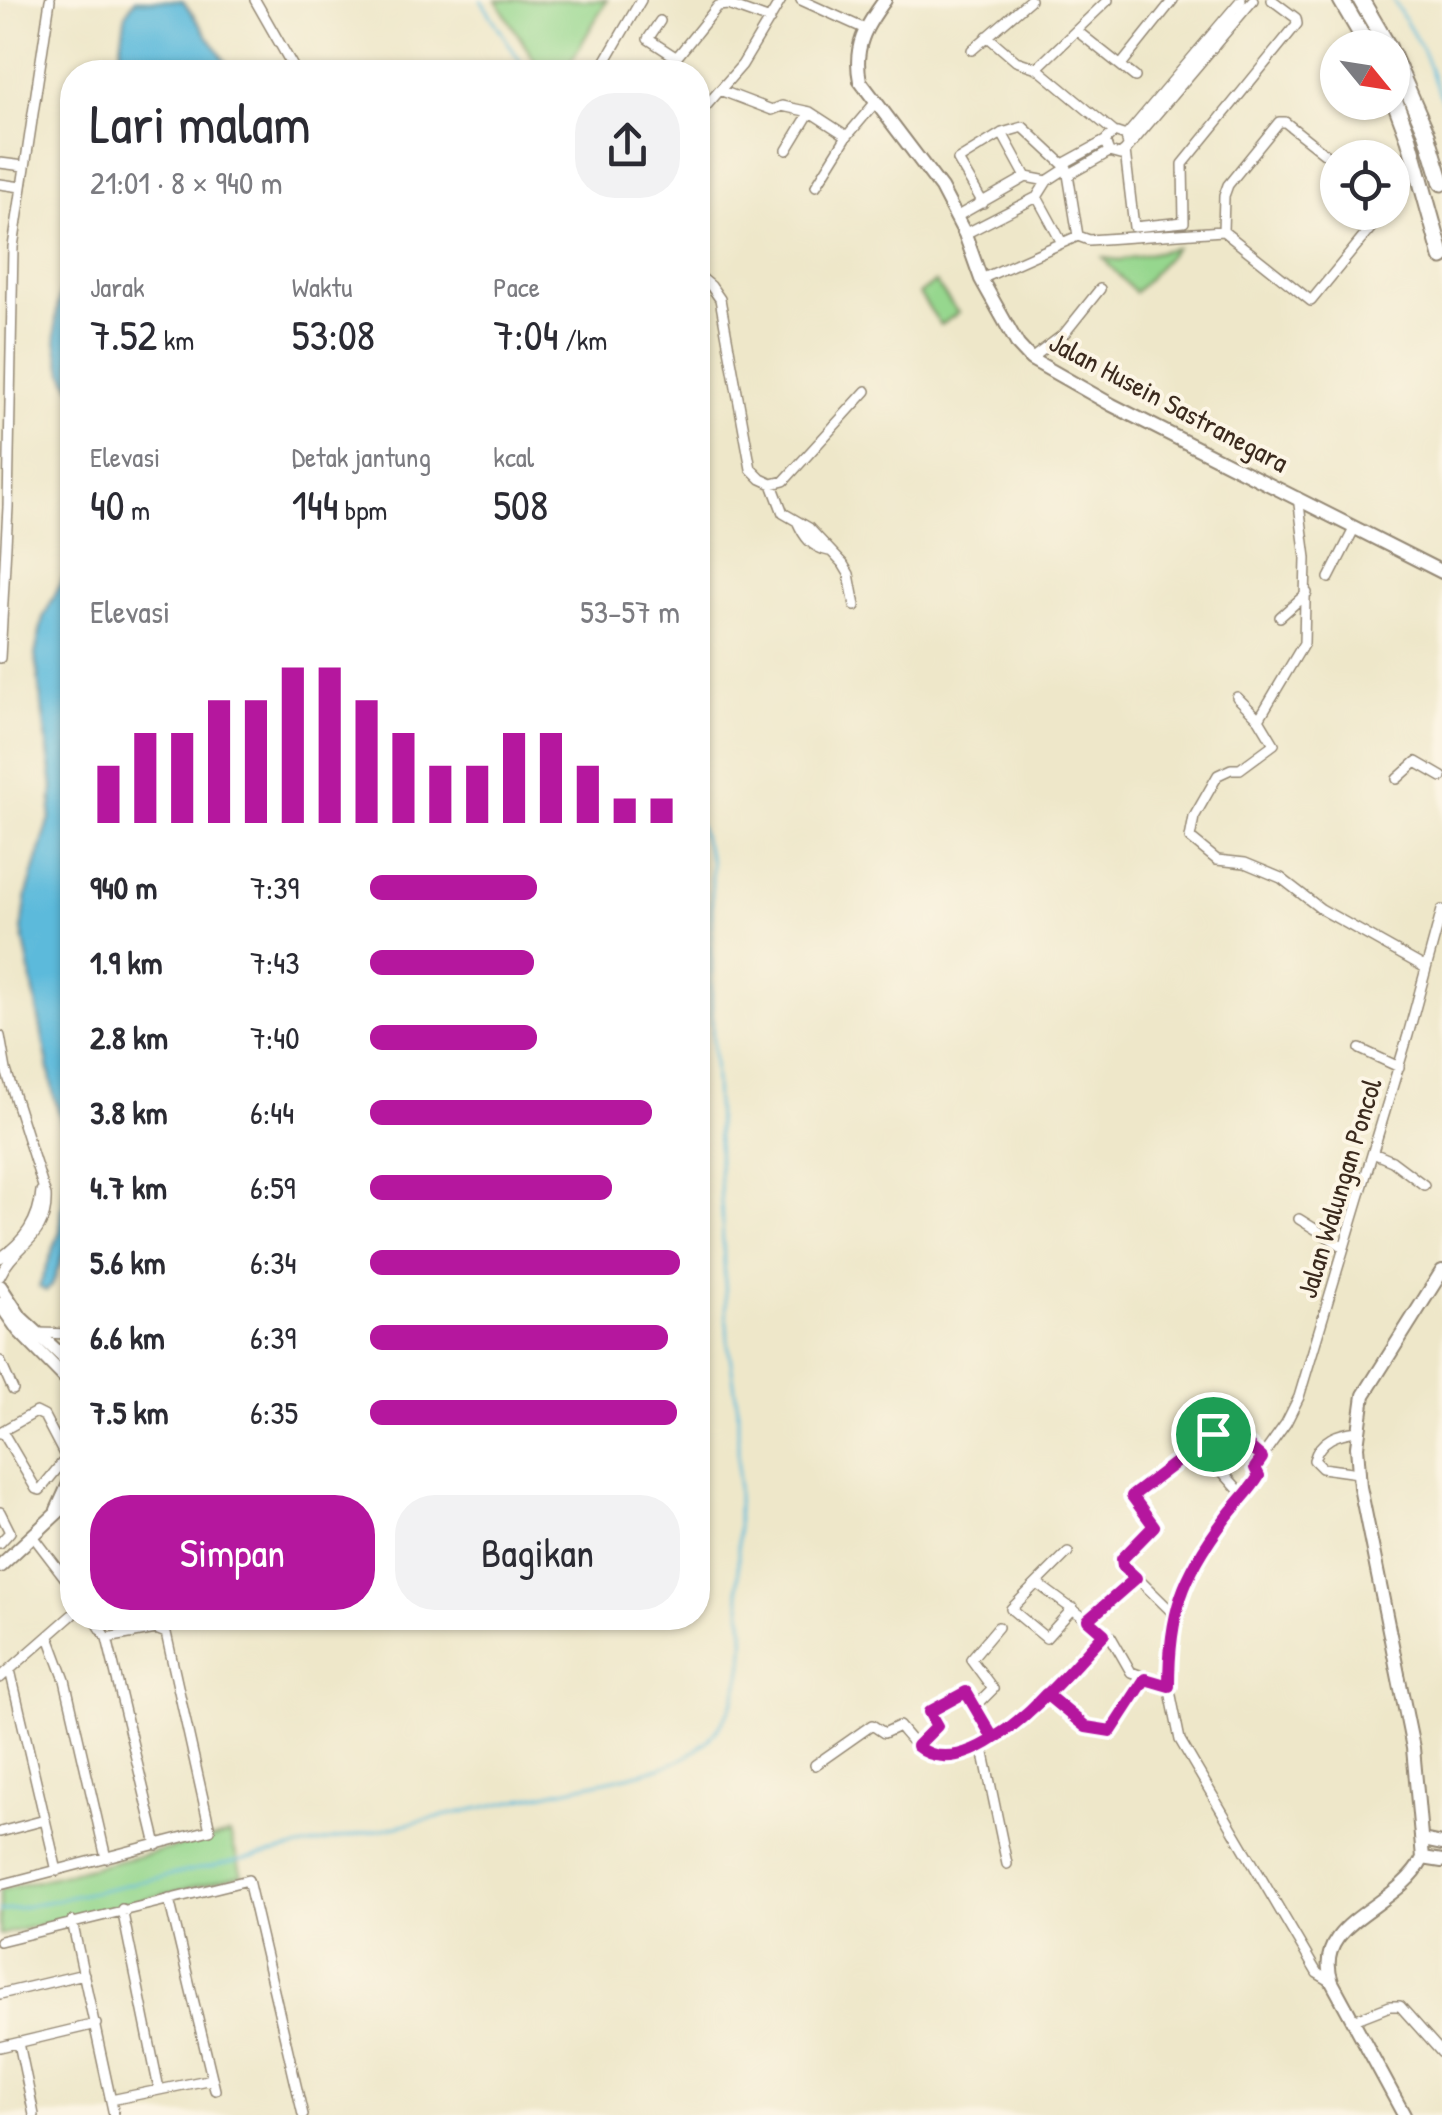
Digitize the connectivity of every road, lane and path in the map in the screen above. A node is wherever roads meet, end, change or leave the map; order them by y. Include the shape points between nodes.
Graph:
1 (50, 0) edge
2 (255, 0) edge
3 (641, 0) edge
4 (706, 0) edge
5 (781, 0) edge
6 (801, 0) edge
7 (885, 0) edge
8 (1030, 0) edge
9 (1108, 0) edge
10 (1173, 0) edge
11 (1241, 0) edge
12 (1253, 0) edge
13 (1272, 0) edge
14 (1341, 0) edge
15 (1361, 0) edge
16 (718, 6) junction
17 (770, 20) junction
18 (660, 21) dead end
19 (865, 29) junction
20 (1358, 30) edge
21 (1379, 30) edge
22 (1077, 31) junction
23 (987, 36) junction
24 (972, 50) dead end
25 (678, 58) joint
26 (289, 60) edge
27 (605, 60) edge
28 (1120, 65) junction
29 (1037, 68) junction
30 (1135, 77) dead end
31 (722, 91) junction
32 (1410, 95) edge
33 (710, 103) edge
34 (875, 104) junction
35 (810, 112) junction
36 (1402, 120) edge
37 (1114, 132) junction
38 (1002, 133) junction
39 (847, 136) junction
40 (1105, 141) junction
41 (1127, 144) junction
42 (788, 150) dead end
43 (1320, 150) edge
44 (1109, 152) junction
45 (0, 163) edge
46 (24, 166) junction
47 (1067, 169) junction
48 (1026, 177) junction
49 (1047, 181) junction
50 (1442, 183) edge
51 (0, 184) edge
52 (816, 186) dead end
53 (22, 187) junction
54 (1037, 197) junction
55 (983, 203) junction
56 (956, 217) junction
57 (1369, 230) edge
58 (1223, 231) junction
59 (965, 234) junction
60 (1078, 236) junction
61 (1061, 240) junction
62 (1442, 257) edge
63 (981, 278) junction
64 (710, 284) edge
65 (1100, 289) dead end
66 (1030, 359) junction
67 (866, 392) dead end
68 (772, 484) junction
69 (1298, 498) junction
70 (1356, 526) junction
71 (1442, 572) edge
72 (1329, 578) dead end
73 (1306, 594) junction
74 (855, 606) dead end
75 (1280, 617) dead end
76 (0, 655) edge
77 (1237, 697) dead end
78 (1259, 719) junction
79 (1442, 777) edge
80 (1397, 778) dead end
81 (1442, 910) edge
82 (1426, 968) junction
83 (0, 1036) edge
84 (1360, 1048) dead end
85 (1399, 1067) junction
86 (1377, 1154) dead end
87 (42, 1183) junction
88 (1424, 1185) dead end
89 (1299, 1219) dead end
90 (1344, 1247) junction
91 (0, 1258) edge
92 (1442, 1270) edge
93 (0, 1276) edge
94 (0, 1286) edge
95 (0, 1304) edge
96 (60, 1335) edge
97 (32, 1336) junction
98 (60, 1356) edge
99 (0, 1360) edge
100 (60, 1370) edge
101 (13, 1390) dead end
102 (1358, 1431) junction
103 (1, 1432) edge
104 (1206, 1440) junction
105 (60, 1448) edge
106 (1260, 1456) junction
107 (60, 1465) edge
108 (1358, 1473) junction
109 (1244, 1496) junction
110 (60, 1503) edge
111 (60, 1509) edge
112 (0, 1512) edge
113 (56, 1512) junction
114 (33, 1536) junction
115 (0, 1543) edge
116 (1068, 1552) dead end
117 (0, 1566) edge
118 (60, 1571) edge
119 (1136, 1578) junction
120 (1038, 1584) junction
121 (1073, 1608) junction
122 (1170, 1610) junction
123 (1088, 1620) junction
124 (60, 1626) edge
125 (998, 1627) dead end
126 (102, 1630) edge
127 (151, 1630) edge
128 (158, 1630) edge
129 (1104, 1634) junction
130 (49, 1636) junction
131 (107, 1638) junction
132 (10, 1670) junction
133 (0, 1678) edge
134 (1145, 1679) junction
135 (1165, 1684) junction
136 (1046, 1694) junction
137 (976, 1707) junction
138 (993, 1738) junction
139 (982, 1744) junction
140 (917, 1746) junction
141 (814, 1766) dead end
142 (45, 1820) junction
143 (0, 1832) edge
144 (1423, 1840) junction
145 (1442, 1844) edge
146 (156, 1846) junction
147 (106, 1858) junction
148 (1423, 1858) junction
149 (1442, 1862) edge
150 (1007, 1864) dead end
151 (57, 1870) junction
152 (0, 1885) edge
153 (169, 1899) junction
154 (122, 1909) junction
155 (72, 1921) junction
156 (0, 1941) edge
157 (84, 1974) junction
158 (1332, 1982) junction
159 (0, 1994) edge
160 (1354, 2020) junction
161 (96, 2024) junction
162 (18, 2043) junction
163 (0, 2047) edge
164 (1442, 2053) edge
165 (159, 2089) junction
166 (110, 2100) junction
167 (34, 2115) edge
168 (114, 2115) edge
169 (303, 2115) edge
170 (1404, 2115) edge

1 - 46 street
2 - 26 street
3 - 27 street
4 - 16 street
5 - 17 street
6 - 19 street
7 - 19 main road, Jalan Husein Sastranegara
8 - 23 street
9 - 22 street
10 - 28 street
11 - 41 street
12 - 41 street
13 - 41 street via 1297,20 1183,164 1184,222 1134,227
14 - 20 highway
15 - 21 highway
16 - 17 street
16 - 25 street
17 - 31 street
18 - 25 street via 648,38
19 - 34 main road, Jalan Husein Sastranegara via 857,66
22 - 28 street
22 - 29 street
23 - 24 street
23 - 29 street via 1016,61
28 - 30 street
29 - 37 street
31 - 33 street
31 - 35 street via 772,110
32 - 50 highway
34 - 39 street
34 - 56 main road, Jalan Husein Sastranegara via 927,167
35 - 39 street
35 - 42 street
36 - 62 highway
37 - 40 street
37 - 41 street
38 - 47 street via 1022,128
38 - 48 street
38 - 55 street via 958,160
39 - 52 street
40 - 44 street
40 - 47 street
41 - 44 street
43 - 58 street via 1279,122 1228,185
44 - 47 street
45 - 46 street
46 - 53 street
47 - 49 street
47 - 60 street
48 - 49 street
48 - 55 street
49 - 54 street
51 - 53 street
53 - 76 street via 13,247
54 - 59 street
54 - 61 street
55 - 56 street
56 - 59 main road, Jalan Husein Sastranegara
57 - 58 street via 1312,301
58 - 60 street
59 - 63 main road, Jalan Husein Sastranegara
60 - 61 street
61 - 63 street
63 - 66 main road, Jalan Husein Sastranegara
64 - 68 street via 720,300 751,468
65 - 66 street via 1064,334
66 - 69 main road, Jalan Husein Sastranegara
67 - 68 street via 784,481
68 - 74 street via 783,513 848,574
69 - 70 main road, Jalan Husein Sastranegara
69 - 73 street
70 - 71 main road, Jalan Husein Sastranegara
70 - 72 street
73 - 75 street
73 - 78 street via 1303,646
77 - 78 street
78 - 82 street via 1273,746 1218,776 1189,830 1192,840 1216,860 1281,878 1321,910
79 - 80 street via 1416,762
81 - 82 street, Jalan Walungan Poncol
82 - 85 street, Jalan Walungan Poncol
83 - 87 street
84 - 85 street
85 - 90 street, Jalan Walungan Poncol
86 - 88 street
87 - 91 street via 36,1219
87 - 93 street via 43,1222
89 - 90 street
90 - 106 street, Jalan Walungan Poncol via 1299,1397
92 - 102 main road via 1364,1395
94 - 97 main road
95 - 97 main road
96 - 97 street
97 - 98 main road
97 - 100 main road
99 - 101 street
102 - 108 main road
102 - 108 street via 1326,1441 1314,1460 1322,1468
103 - 105 street via 36,1412
103 - 107 street via 38,1491
104 - 106 street via 1228,1428
104 - 109 street via 1203,1450
104 - 119 street via 1132,1496 1154,1526 1122,1559
106 - 109 street, Jalan Walungan Poncol
108 - 144 main road via 1413,1748
109 - 122 street, Jalan Walungan Poncol
110 - 113 main road
111 - 113 main road
112 - 115 street via 10,1532
113 - 114 main road
114 - 117 main road
114 - 118 street
116 - 120 street
119 - 122 street
119 - 123 street
120 - 121 street
120 - 121 street via 1012,1610 1044,1638
121 - 123 street
122 - 135 street
123 - 129 street
124 - 130 street
125 - 137 street via 971,1659 993,1689
126 - 131 street
127 - 131 street
128 - 146 street via 166,1633 211,1826
129 - 134 street via 1131,1672
129 - 136 street
130 - 132 street
130 - 147 street
131 - 146 street
132 - 133 street
132 - 142 street
134 - 135 street
134 - 136 street via 1110,1732 1086,1727
135 - 158 street via 1186,1752 1317,1973
136 - 138 street
137 - 138 street
137 - 140 street via 966,1692 930,1712 936,1728
138 - 139 street
139 - 140 street via 943,1756
139 - 150 street
140 - 141 street via 899,1726 884,1733 872,1725
142 - 143 street
142 - 151 street
144 - 145 main road
144 - 148 main road
146 - 147 street
147 - 151 street
148 - 149 main road
148 - 158 main road via 1401,1888 1331,1944
151 - 152 street
153 - 154 street
153 - 165 street via 213,2084
153 - 169 street via 248,1880
154 - 155 street
154 - 165 street
155 - 156 street
155 - 157 street
157 - 159 street
157 - 161 street
158 - 160 main road
160 - 164 street via 1396,2004
160 - 170 main road
161 - 162 street
161 - 166 street
162 - 163 street
162 - 167 street
165 - 166 street
166 - 168 street

